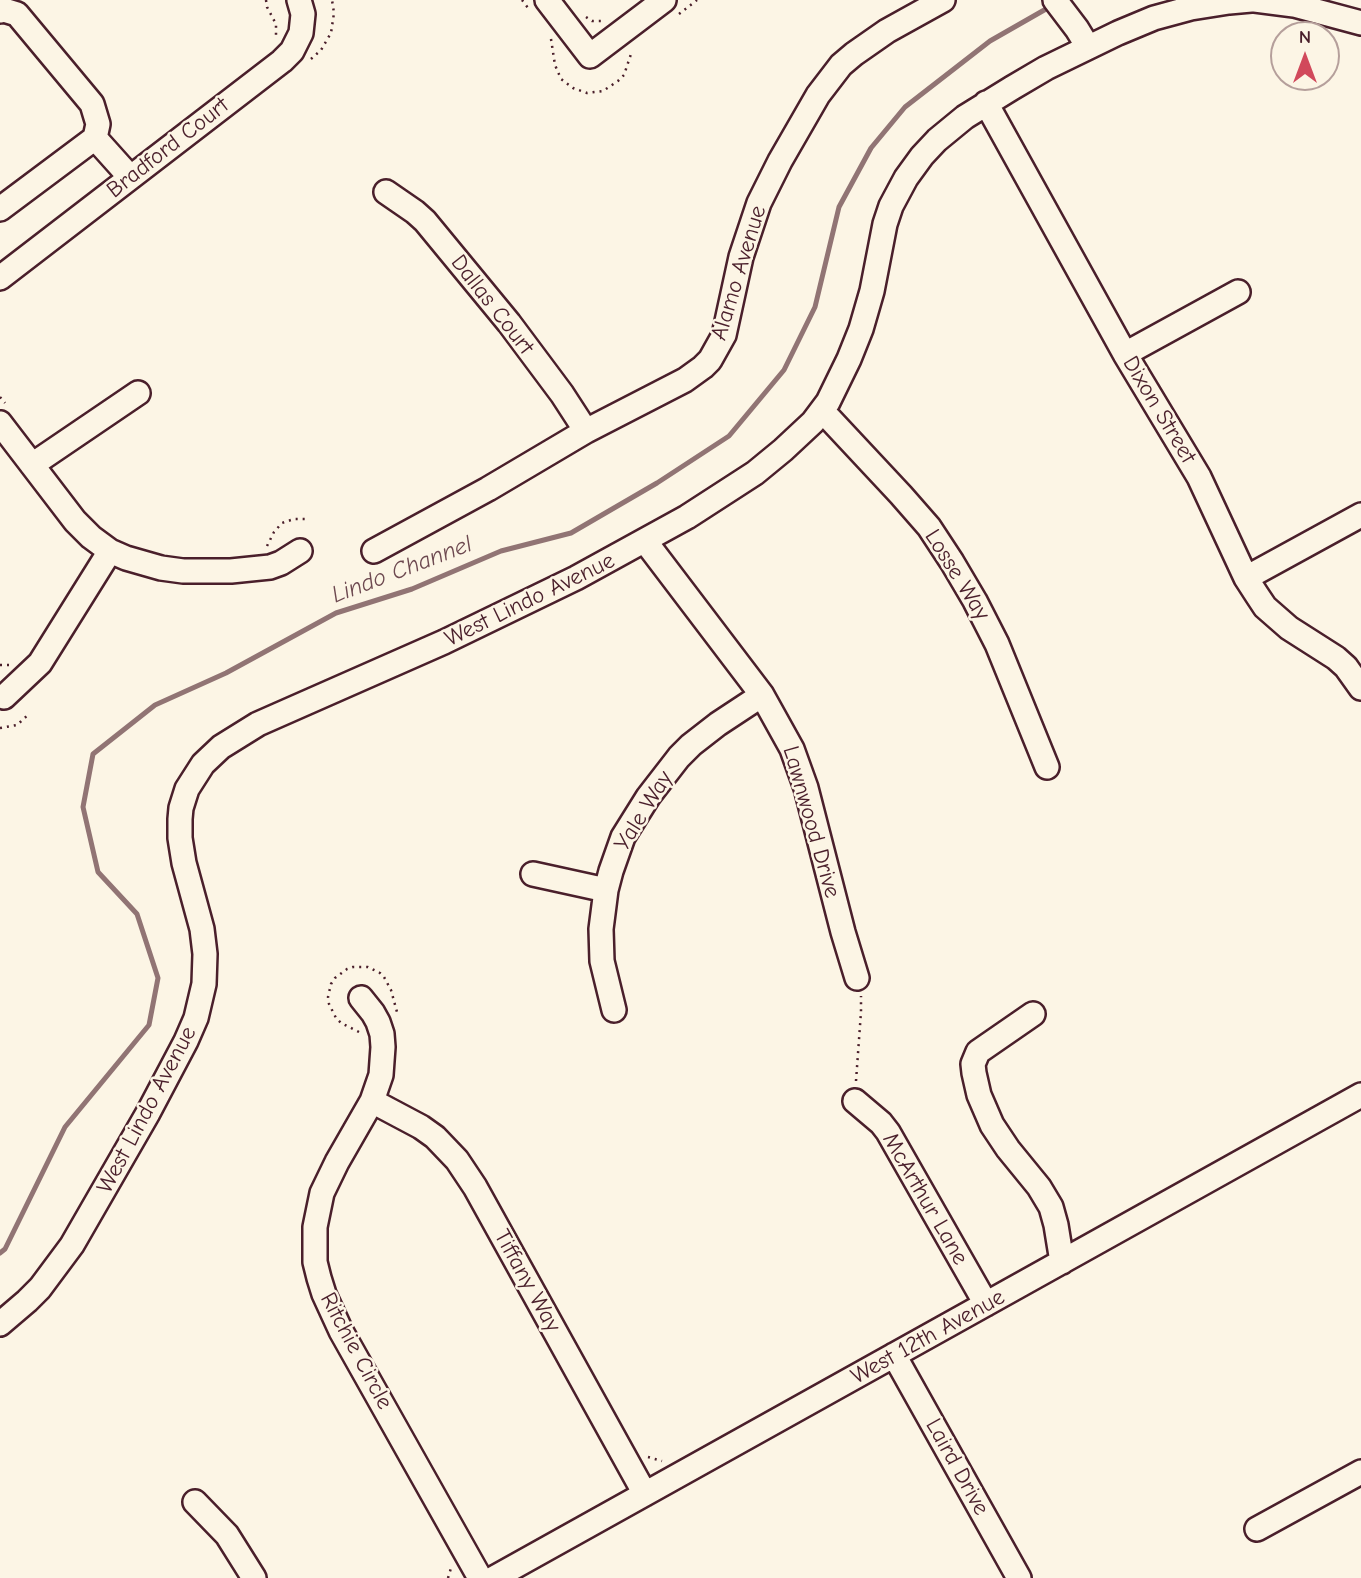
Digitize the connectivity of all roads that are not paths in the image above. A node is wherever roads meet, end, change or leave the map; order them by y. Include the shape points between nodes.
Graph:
1 (299, 0) edge
2 (547, 0) edge
3 (664, 0) edge
4 (943, 0) edge
5 (1055, 0) edge
6 (1253, 0) edge
7 (0, 11) edge
8 (1361, 23) edge
9 (1082, 38) junction
10 (986, 103) junction
11 (95, 138) junction
12 (130, 177) junction
13 (386, 192) dead end
14 (0, 209) edge
15 (0, 278) edge
16 (1238, 292) dead end
17 (1125, 354) junction
18 (138, 393) dead end
19 (821, 413) junction
20 (4, 416) edge
21 (586, 431) junction
22 (32, 466) junction
23 (1361, 515) edge
24 (645, 541) junction
25 (110, 551) junction
26 (300, 551) dead end
27 (374, 551) dead end
28 (1246, 578) junction
29 (1361, 688) edge
30 (762, 695) junction
31 (4, 697) dead end
32 (1047, 767) dead end
33 (533, 874) dead end
34 (606, 890) junction
35 (857, 978) road end
36 (361, 998) dead end
37 (614, 1010) dead end
38 (1033, 1014) dead end
39 (1361, 1095) edge
40 (372, 1101) junction
41 (855, 1101) road end
42 (1062, 1262) junction
43 (986, 1304) junction
44 (0, 1324) edge
45 (894, 1355) junction
46 (1361, 1472) edge
47 (645, 1494) junction
48 (195, 1502) dead end
49 (1257, 1529) dead end
50 (254, 1578) edge
51 (480, 1578) edge
52 (494, 1578) edge
53 (1019, 1578) edge

1 - 12 street, Bradford Court via 302,24 292,51
2 - 3 street via 590,56
4 - 21 street, Alamo Avenue via 854,54 818,96 759,202 724,335 703,368
5 - 9 street
6 - 8 street, West Lindo Avenue via 1294,5
6 - 9 street, West Lindo Avenue via 1207,5
7 - 11 street via 17,14 92,104
9 - 10 street, West Lindo Avenue via 1046,68
10 - 17 street, Dixon Street
10 - 19 street, West Lindo Avenue via 937,140 900,188 885,224 861,330
11 - 12 street
11 - 14 street
12 - 15 street, Bradford Court
13 - 21 street, Dallas Court via 425,221 509,323
16 - 17 street
17 - 28 street, Dixon Street via 1199,477
18 - 22 street
19 - 24 street, West Lindo Avenue via 755,473
19 - 32 street, Losse Way via 901,495 952,562 991,632
20 - 22 street
21 - 27 street, Alamo Avenue
22 - 25 street via 75,521
23 - 28 street
24 - 30 street, Lawnwood Drive
24 - 44 street, West Lindo Avenue via 444,642 258,724 203,764 187,789 180,819 183,856 205,954 196,1018 72,1245 40,1288
25 - 26 street via 161,568 231,571 281,564
25 - 31 street via 40,663
28 - 29 street, Dixon Street via 1265,607 1336,659
30 - 34 street, Yale Way via 679,757 623,837
30 - 35 street, Lawnwood Drive via 783,731 806,788
33 - 34 street
34 - 37 street, Yale Way via 601,946
36 - 40 street, Ritchie Circle via 378,1023 383,1047 381,1075
38 - 42 street via 978,1052 974,1073 992,1125 1051,1207
39 - 42 street, West 12th Avenue
40 - 47 street, Tiffany Way via 435,1137 462,1167
40 - 51 street, Ritchie Circle via 322,1193 315,1227 319,1278 341,1331
41 - 43 street, McArthur Lane via 888,1132
42 - 43 street, West 12th Avenue
43 - 45 street, West 12th Avenue
45 - 47 street, West 12th Avenue
45 - 53 street, Laird Drive
46 - 49 street
47 - 52 street, West 12th Avenue
48 - 50 street via 227,1535

